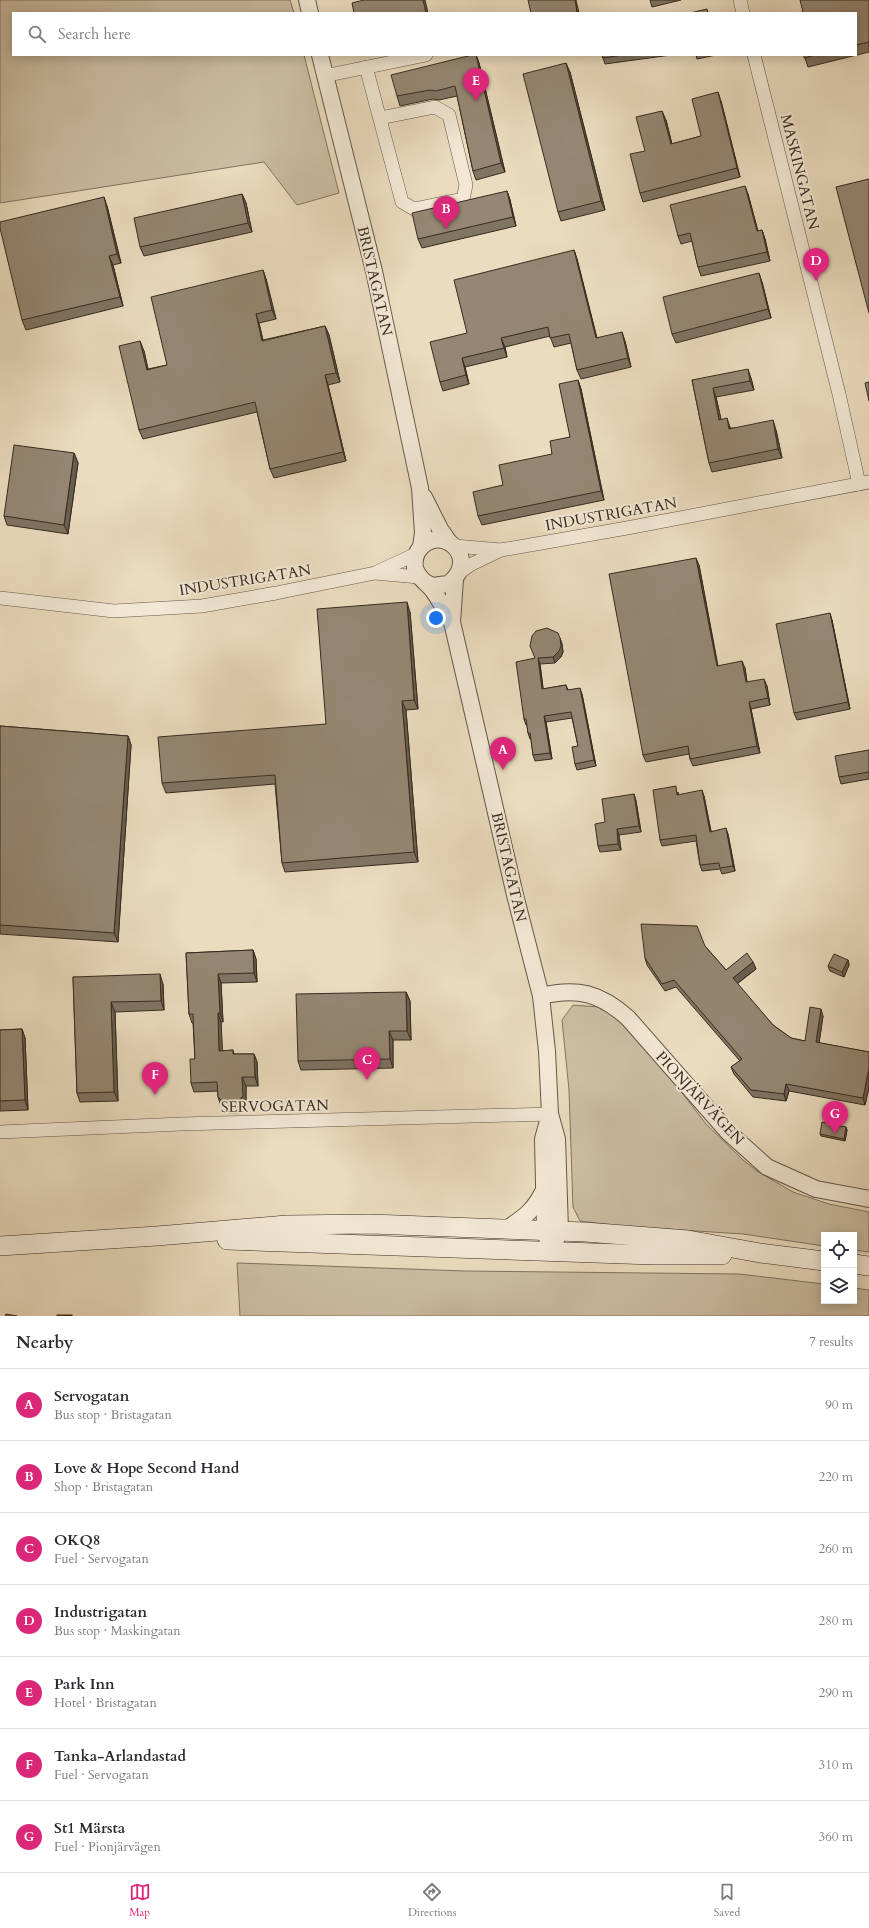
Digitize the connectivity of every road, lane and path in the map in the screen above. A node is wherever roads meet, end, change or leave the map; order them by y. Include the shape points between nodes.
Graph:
1 (307, 0) edge
2 (740, 0) edge
3 (310, 12) edge
4 (743, 12) edge
5 (320, 56) edge
6 (421, 56) edge
7 (754, 56) edge
8 (366, 67) junction
9 (324, 76) junction
10 (380, 118) junction
11 (864, 482) edge
12 (420, 488) junction
13 (452, 544) junction
14 (419, 550) junction
15 (501, 550) junction
16 (375, 573) junction
17 (457, 576) junction
18 (422, 580) junction
19 (0, 598) edge
20 (452, 622) junction
21 (541, 996) junction
22 (550, 1114) junction
23 (0, 1132) edge
24 (544, 1190) junction
25 (869, 1199) edge
26 (508, 1228) junction
27 (552, 1230) junction
28 (158, 1236) junction
29 (0, 1246) edge
30 (551, 1251) junction
31 (760, 1254) junction
32 (821, 1260) edge
33 (857, 1264) edge
34 (869, 1266) edge

1 - 3 street
2 - 4 street
5 - 9 street, BRISTAGATAN
6 - 8 street
7 - 11 street, MASKINGATAN via 839,394
8 - 9 street
8 - 10 street
9 - 12 street, BRISTAGATAN via 374,271
10 - 10 street via 402,202 414,209 463,199 466,185 449,115 435,108
11 - 15 street, INDUSTRIGATAN
12 - 13 street, BRISTAGATAN via 438,525
12 - 14 street, BRISTAGATAN via 423,533
13 - 14 street via 435,540 427,542
13 - 15 street, INDUSTRIGATAN
13 - 17 street, BRISTAGATAN via 461,559
14 - 16 street, INDUSTRIGATAN
14 - 18 street, BRISTAGATAN via 415,562
15 - 17 street, INDUSTRIGATAN via 470,565
16 - 18 street, INDUSTRIGATAN
16 - 19 street, INDUSTRIGATAN via 202,606 114,611
17 - 18 street via 448,584 440,586 432,586
17 - 20 street, BRISTAGATAN
18 - 20 street, BRISTAGATAN via 434,592
20 - 21 street, BRISTAGATAN via 513,888
21 - 22 street, BRISTAGATAN
21 - 25 street, PIONJÄRVÄGEN via 559,992 580,992 616,1007 728,1132 768,1167 816,1189
22 - 23 street, SERVOGATAN via 181,1124
22 - 24 street, BRISTAGATAN via 543,1138
22 - 27 street, BRISTAGATAN via 557,1138
24 - 26 street via 527,1216
24 - 27 street, BRISTAGATAN
26 - 27 main road
26 - 28 main road via 371,1224 287,1225
27 - 30 street, BRISTAGATAN
27 - 31 main road via 688,1240
28 - 29 main road
28 - 30 main road
30 - 31 main road via 653,1256
31 - 32 main road
33 - 34 main road

